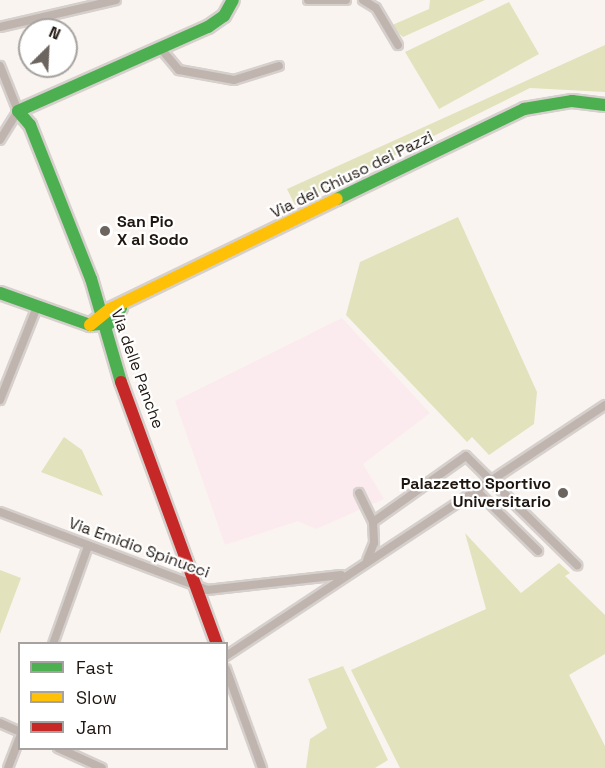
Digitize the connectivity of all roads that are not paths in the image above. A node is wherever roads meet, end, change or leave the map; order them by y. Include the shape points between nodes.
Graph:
1 (116, 0) edge
2 (233, 0) edge
3 (308, 0) edge
4 (346, 0) edge
5 (363, 0) edge
6 (0, 27) edge
7 (398, 45) dead end
8 (162, 50) junction
9 (0, 66) edge
10 (279, 66) dead end
11 (605, 105) edge
12 (18, 111) junction
13 (0, 140) edge
14 (0, 293) edge
15 (37, 307) junction
16 (97, 324) junction
17 (0, 400) edge
18 (605, 405) edge
19 (492, 479) junction
20 (476, 490) junction
21 (358, 493) dead end
22 (0, 512) edge
23 (373, 522) junction
24 (88, 546) junction
25 (538, 551) dead end
26 (367, 560) junction
27 (578, 565) dead end
28 (342, 575) junction
29 (198, 588) junction
30 (54, 642) edge
31 (216, 642) edge
32 (228, 655) edge
33 (228, 674) edge
34 (0, 723) edge
35 (18, 731) edge
36 (18, 742) edge
37 (62, 750) edge
38 (8, 768) edge
39 (102, 768) edge
40 (262, 768) edge

1 - 6 street
2 - 8 street via 213,25
3 - 4 street
5 - 7 street via 376,8
8 - 10 street via 179,70 234,80
8 - 12 street
9 - 12 street
11 - 16 street, Via del Chiuso dei Pazzi via 565,102 524,109 121,308
12 - 13 street
12 - 16 street, Via delle Panche via 30,125 69,220
14 - 15 street
15 - 16 street
15 - 17 street
16 - 29 street, Via delle Panche
18 - 19 street
19 - 20 street
19 - 23 street via 466,456
19 - 27 street
20 - 25 street
20 - 26 street
21 - 23 street
22 - 24 street, Via Emidio Spinucci
23 - 26 street via 374,543
24 - 29 street, Via Emidio Spinucci
24 - 30 street
26 - 28 street
28 - 29 street, Via Emidio Spinucci
28 - 32 street
29 - 31 street, Via delle Panche
33 - 40 street
34 - 35 street
36 - 38 street
37 - 39 street

